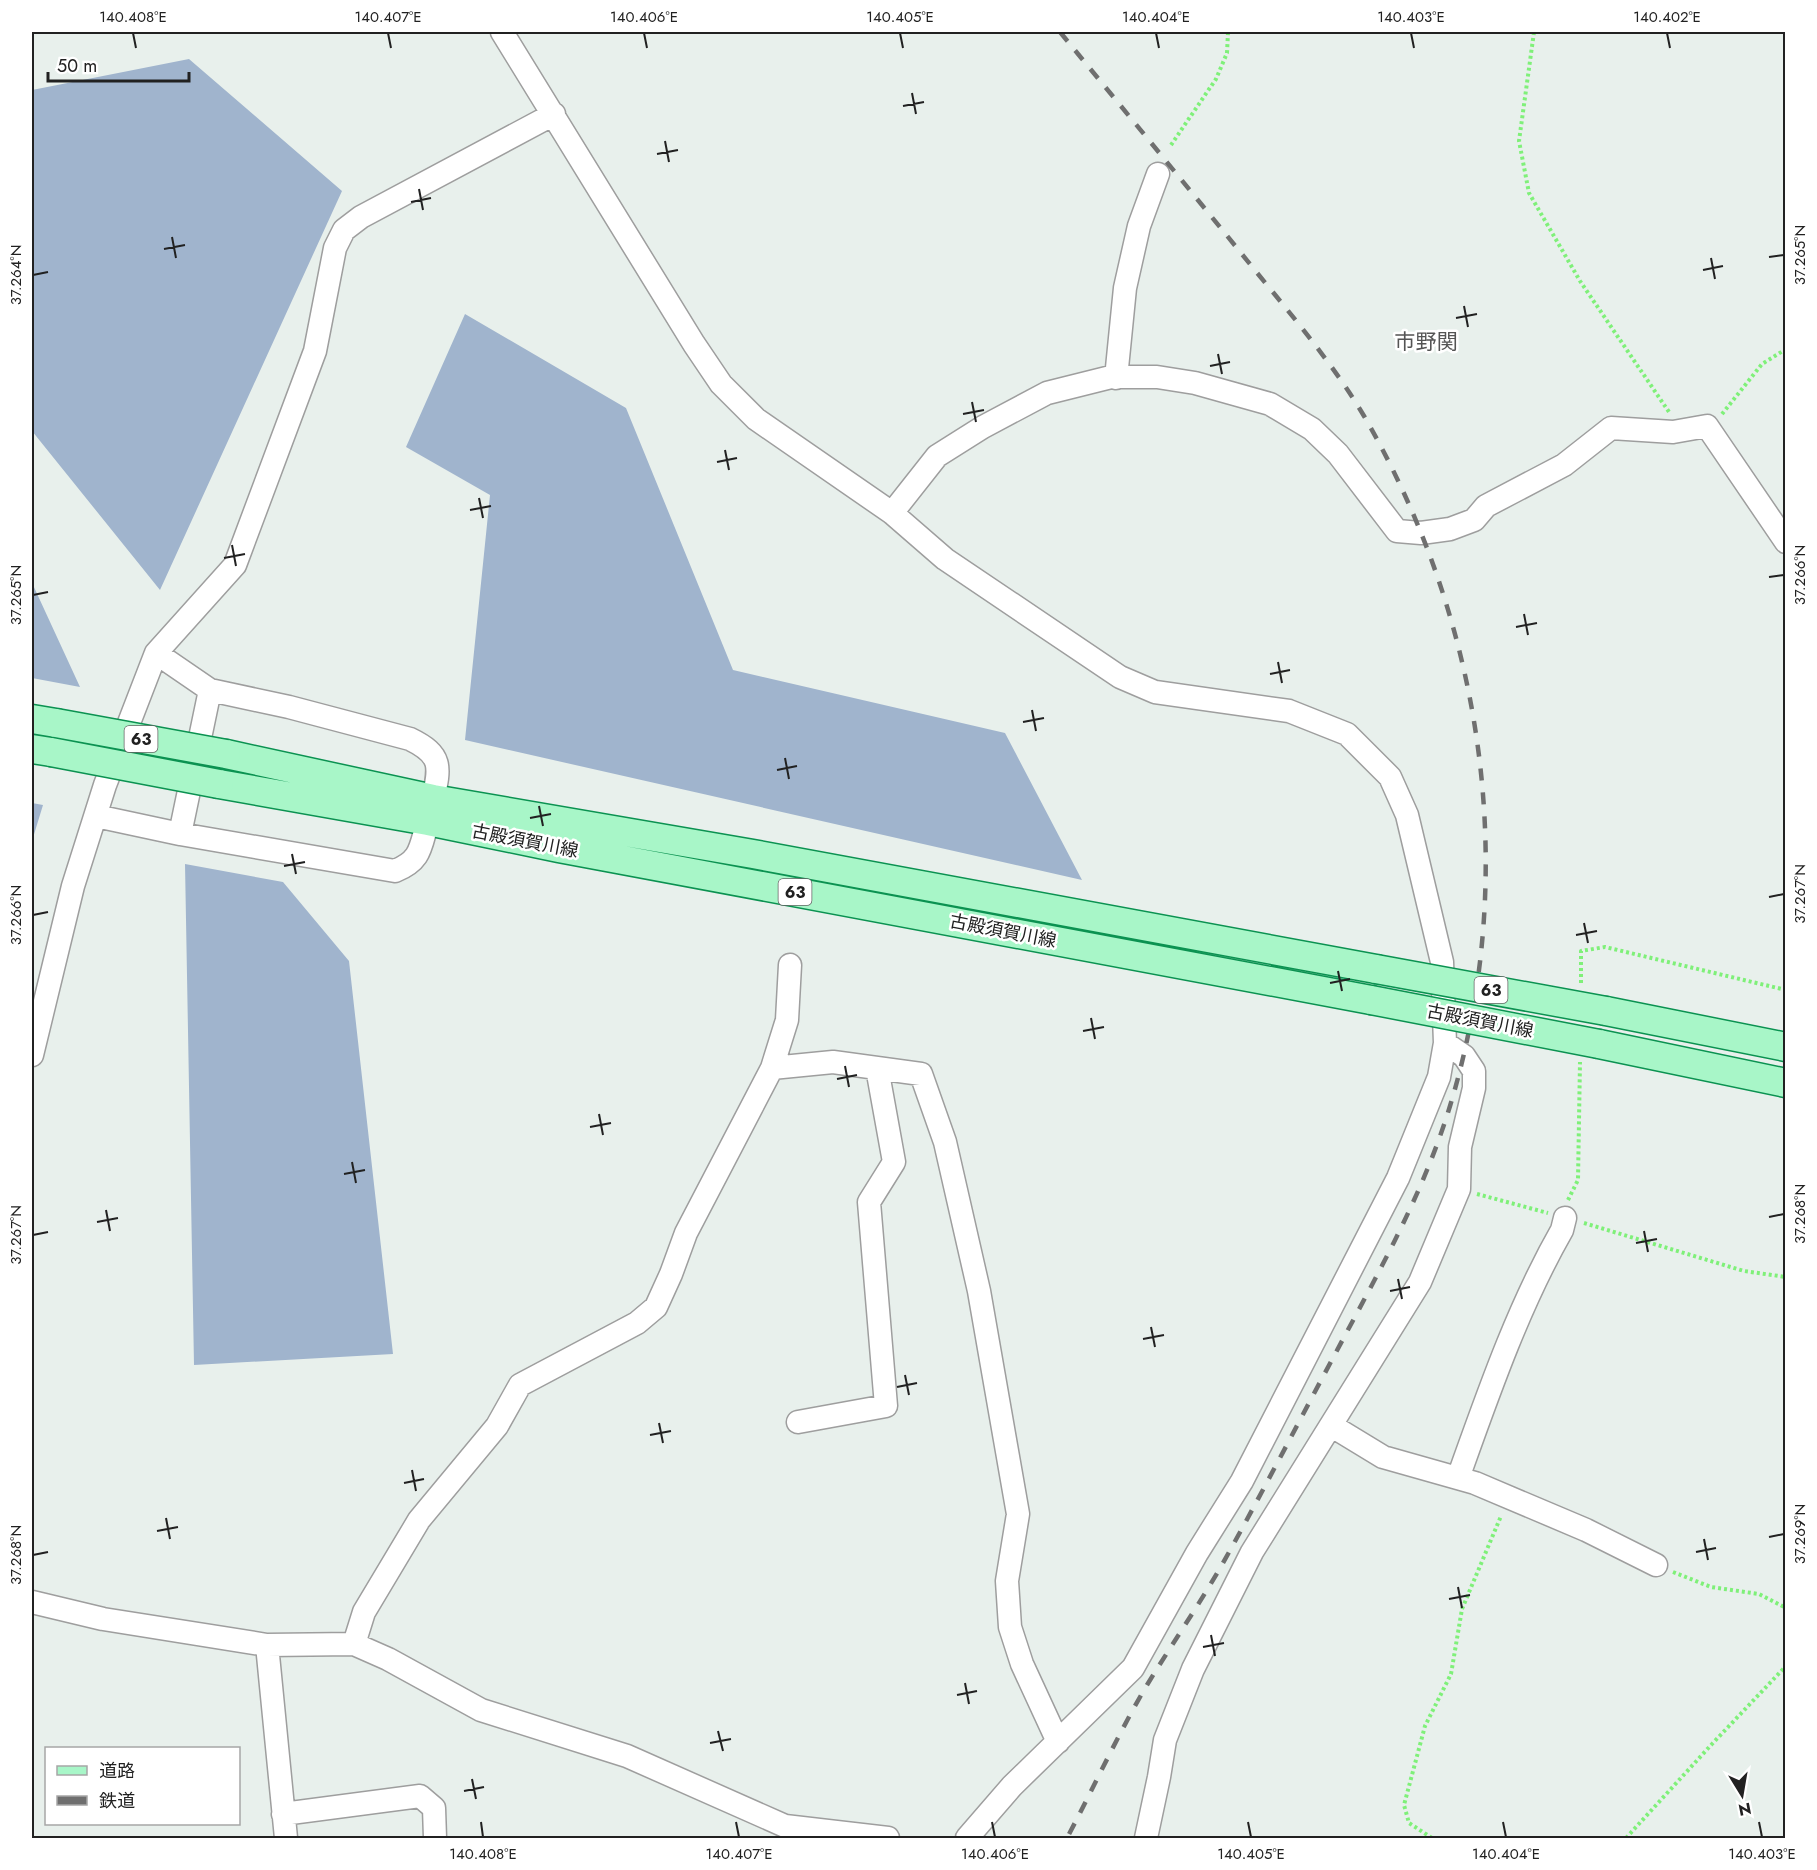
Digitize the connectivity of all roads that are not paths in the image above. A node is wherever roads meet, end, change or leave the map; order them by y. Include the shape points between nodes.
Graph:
1 (502, 32) edge
2 (554, 114) junction
3 (1158, 174) dead end
4 (1116, 378) junction
5 (892, 513) junction
6 (1785, 542) edge
7 (156, 653) junction
8 (210, 690) junction
9 (44, 721) edge
10 (41, 751) edge
11 (226, 754) joint
12 (219, 784) joint
13 (431, 810) junction
14 (96, 816) junction
15 (180, 834) junction
16 (790, 965) dead end
17 (1444, 1043) junction
18 (1785, 1047) edge
19 (32, 1055) edge
20 (772, 1068) junction
21 (877, 1068) junction
22 (1785, 1083) edge
23 (1565, 1218) road end
24 (798, 1422) dead end
25 (1332, 1426) junction
26 (1458, 1478) junction
27 (1656, 1565) road end
28 (32, 1602) edge
29 (354, 1644) junction
30 (267, 1645) junction
31 (1058, 1742) junction
32 (283, 1814) junction
33 (784, 1832) edge
34 (286, 1839) edge
35 (435, 1839) edge
36 (888, 1839) edge
37 (967, 1839) edge
38 (1146, 1839) edge

1 - 2 street
2 - 5 street via 721,384 756,419
2 - 7 street via 361,217 345,230 334,248 315,351 235,565
3 - 4 street via 1139,226 1128,278
4 - 5 street via 1047,393 983,428 937,456
4 - 6 street via 1157,377 1194,383 1270,404 1312,429 1338,454 1397,531 1430,532 1474,520 1486,506 1564,465 1611,428 1673,432 1707,426
5 - 17 street via 945,559 1120,677 1155,692 1289,711 1347,734 1390,777 1407,815 1442,962
7 - 8 street
7 - 14 street
8 - 13 street via 410,739 427,747 438,773
8 - 15 street
9 - 11 main road, 63 / 63, bridge
10 - 12 main road, 63 / 63, bridge
11 - 13 main road, 古殿須賀川線 / 63
12 - 13 main road, 古殿須賀川線 / 63
13 - 15 street via 419,852 410,865 395,871
13 - 18 main road, 古殿須賀川線 / 63, bridge via 765,856
13 - 22 main road, 古殿須賀川線 / 63, bridge via 559,848 1371,1000
14 - 15 street
14 - 19 street via 73,886
16 - 20 street via 787,1020
17 - 25 street via 1464,1056 1474,1071 1474,1088 1460,1147 1459,1189 1420,1282
17 - 31 street via 1439,1077 1398,1178 1242,1481 1133,1668
20 - 21 street via 833,1062
20 - 29 street via 686,1233 656,1307 637,1323 520,1385 497,1426 419,1520 364,1612
21 - 24 street via 894,1162 869,1202 886,1406
21 - 31 street via 921,1074 945,1142 979,1291 1018,1514 1007,1581 1010,1627 1022,1664
23 - 26 street via 1495,1377
25 - 26 street via 1383,1457
25 - 38 street via 1252,1552 1192,1669 1165,1740
26 - 27 street via 1586,1530
28 - 30 street via 103,1619
29 - 30 street
29 - 33 street via 482,1710 627,1756
30 - 32 street
31 - 37 street via 1012,1786
32 - 34 street
32 - 35 street via 420,1796 434,1808
33 - 36 street

